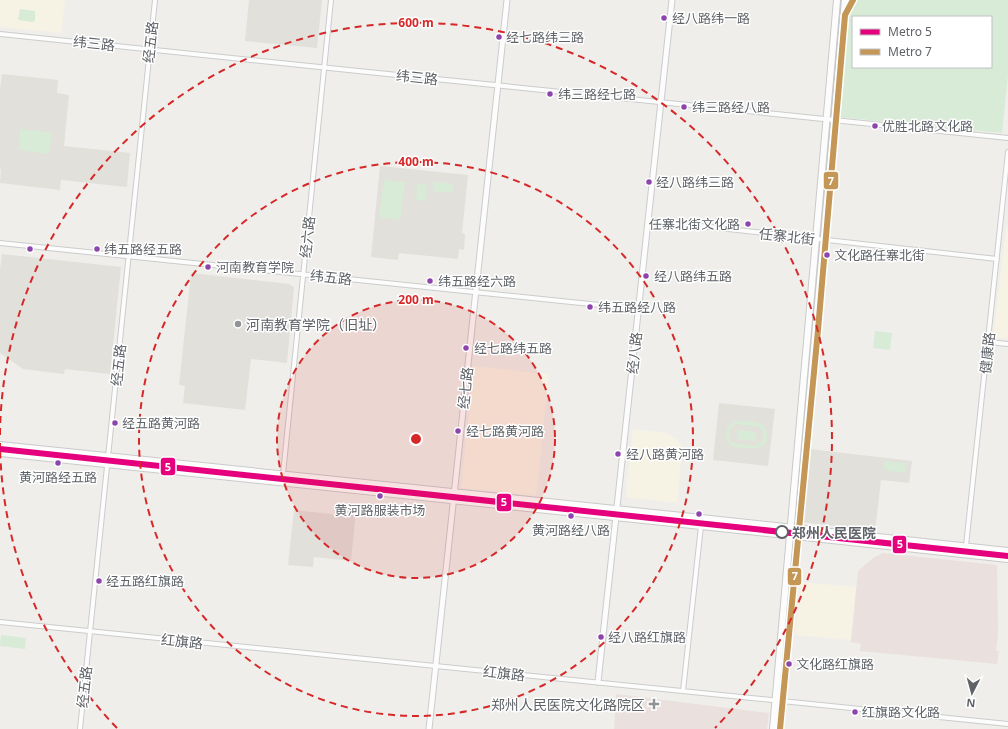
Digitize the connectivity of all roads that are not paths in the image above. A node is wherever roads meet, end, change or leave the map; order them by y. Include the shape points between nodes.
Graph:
1 (155, 0) edge
2 (331, 0) edge
3 (507, 0) edge
4 (672, 0) edge
5 (837, 0) edge
6 (845, 0) edge
7 (0, 34) edge
8 (150, 49) junction
9 (324, 67) junction
10 (498, 85) junction
11 (661, 102) junction
12 (826, 119) junction
13 (833, 120) junction
14 (1008, 138) edge
15 (1008, 152) edge
16 (648, 220) junction
17 (815, 239) junction
18 (823, 240) junction
19 (0, 243) edge
20 (129, 256) junction
21 (997, 259) junction
22 (303, 274) junction
23 (476, 292) junction
24 (639, 309) junction
25 (988, 342) junction
26 (1008, 344) edge
27 (0, 445) edge
28 (0, 453) edge
29 (108, 456) junction
30 (108, 464) junction
31 (283, 474) junction
32 (454, 492) junction
33 (453, 500) junction
34 (617, 509) junction
35 (616, 517) junction
36 (701, 526) junction
37 (790, 528) junction
38 (798, 528) junction
39 (790, 535) junction
40 (797, 536) junction
41 (966, 547) junction
42 (1008, 551) edge
43 (966, 555) junction
44 (1008, 559) edge
45 (0, 622) edge
46 (90, 632) junction
47 (436, 666) junction
48 (598, 682) junction
49 (684, 691) junction
50 (775, 700) junction
51 (783, 700) junction
52 (1008, 724) edge
53 (80, 729) edge
54 (429, 729) edge
55 (773, 729) edge
56 (780, 729) edge

1 - 8 street, 经五路
2 - 9 street, 经六路
3 - 10 street, 经七路
4 - 11 street, 经八路
5 - 12 main road
6 - 13 main road
7 - 8 street, 纬三路
8 - 9 street, 纬三路
8 - 20 street, 经五路
9 - 10 street, 纬三路
9 - 22 street, 经六路
10 - 11 street, 纬三路
10 - 23 street, 经七路
11 - 12 street, 纬三路
11 - 16 street, 经八路
12 - 13 street, 纬三路
12 - 17 main road
13 - 14 street, 纬三路
13 - 18 main road
15 - 21 street, 健康路
16 - 17 street, 任寨北街
16 - 24 street, 经八路
17 - 18 street, 任寨北街
17 - 37 main road
18 - 21 street, 任寨北街
18 - 38 main road
19 - 20 street, 纬五路
20 - 22 street, 纬五路
20 - 29 street, 经五路
21 - 25 street, 健康路
22 - 23 street, 纬五路
22 - 31 street, 经六路
23 - 24 street, 纬五路
23 - 32 street, 经七路
24 - 34 street, 经八路
25 - 26 street
25 - 41 street, 健康路
27 - 29 main road
28 - 30 main road
29 - 30 street, 经五路
29 - 31 main road
30 - 33 main road
30 - 46 street, 经五路
31 - 32 main road
32 - 33 street, 经七路
32 - 34 main road
33 - 35 main road
33 - 47 street, 经七路
34 - 35 street, 经八路
34 - 37 main road
35 - 36 main road
35 - 48 street, 经八路
36 - 39 main road
36 - 49 street
37 - 38 main road
37 - 39 main road
38 - 40 main road
38 - 41 main road
39 - 40 main road
39 - 50 main road
40 - 43 main road
40 - 51 main road
41 - 42 main road
41 - 43 street, 健康路
43 - 44 main road
45 - 46 street, 红旗路
46 - 47 street, 红旗路
46 - 53 street, 经五路
47 - 48 street, 红旗路
47 - 54 street, 经七路
48 - 49 street, 红旗路
49 - 50 street, 红旗路
50 - 51 street, 红旗路
50 - 55 main road
51 - 52 street, 红旗路
51 - 56 main road

